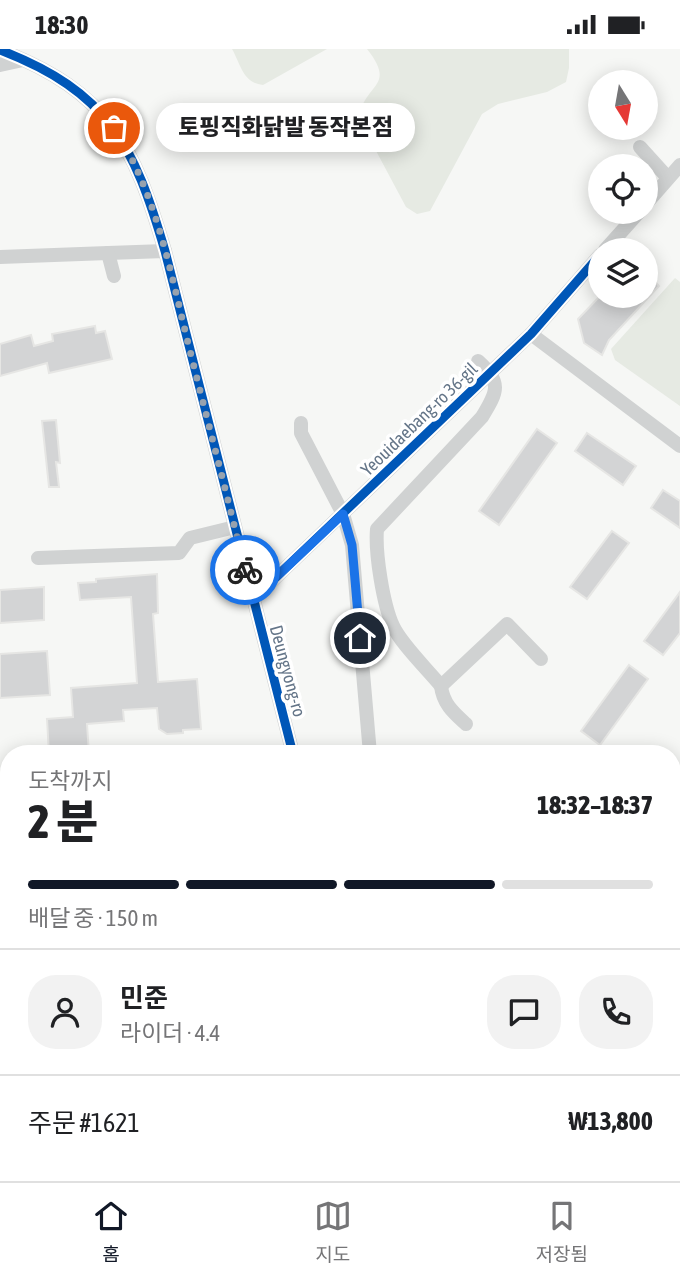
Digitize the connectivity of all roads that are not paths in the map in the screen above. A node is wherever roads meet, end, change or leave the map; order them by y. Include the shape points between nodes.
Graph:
1 (0, 50) edge
2 (30, 57) edge
3 (0, 65) edge
4 (640, 148) dead end
5 (680, 165) edge
6 (668, 178) junction
7 (658, 190) edge
8 (628, 224) edge
9 (616, 238) edge
10 (165, 251) junction
11 (108, 253) junction
12 (0, 257) edge
13 (588, 269) edge
14 (114, 276) dead end
15 (531, 334) junction
16 (478, 361) dead end
17 (490, 373) junction
18 (301, 423) dead end
19 (680, 446) edge
20 (343, 514) junction
21 (235, 527) junction
22 (38, 558) dead end
23 (253, 599) junction
24 (541, 659) dead end
25 (441, 686) junction
26 (466, 725) dead end
27 (291, 745) edge
28 (369, 745) edge

1 - 2 street, Deungyong-ro
2 - 3 street
2 - 10 street, Deungyong-ro via 77,90 114,128 139,170
4 - 6 street
5 - 6 street
6 - 7 street
8 - 9 street
10 - 11 street
10 - 21 street, Deungyong-ro
11 - 12 street
11 - 14 street
13 - 15 street, Yeouidaebang-ro 36-gil
15 - 17 street, Yeouidaebang-ro 36-gil
15 - 19 street
16 - 17 street
17 - 20 street, Yeouidaebang-ro 36-gil
17 - 25 street via 496,386 482,417 377,529 375,547 394,628
18 - 20 street via 301,433
20 - 23 street, Yeouidaebang-ro 36-gil
20 - 28 street via 352,545
21 - 22 street via 191,538 179,553
21 - 23 street, Deungyong-ro
23 - 27 street, Deungyong-ro
24 - 25 street via 507,624
25 - 26 street via 443,697

